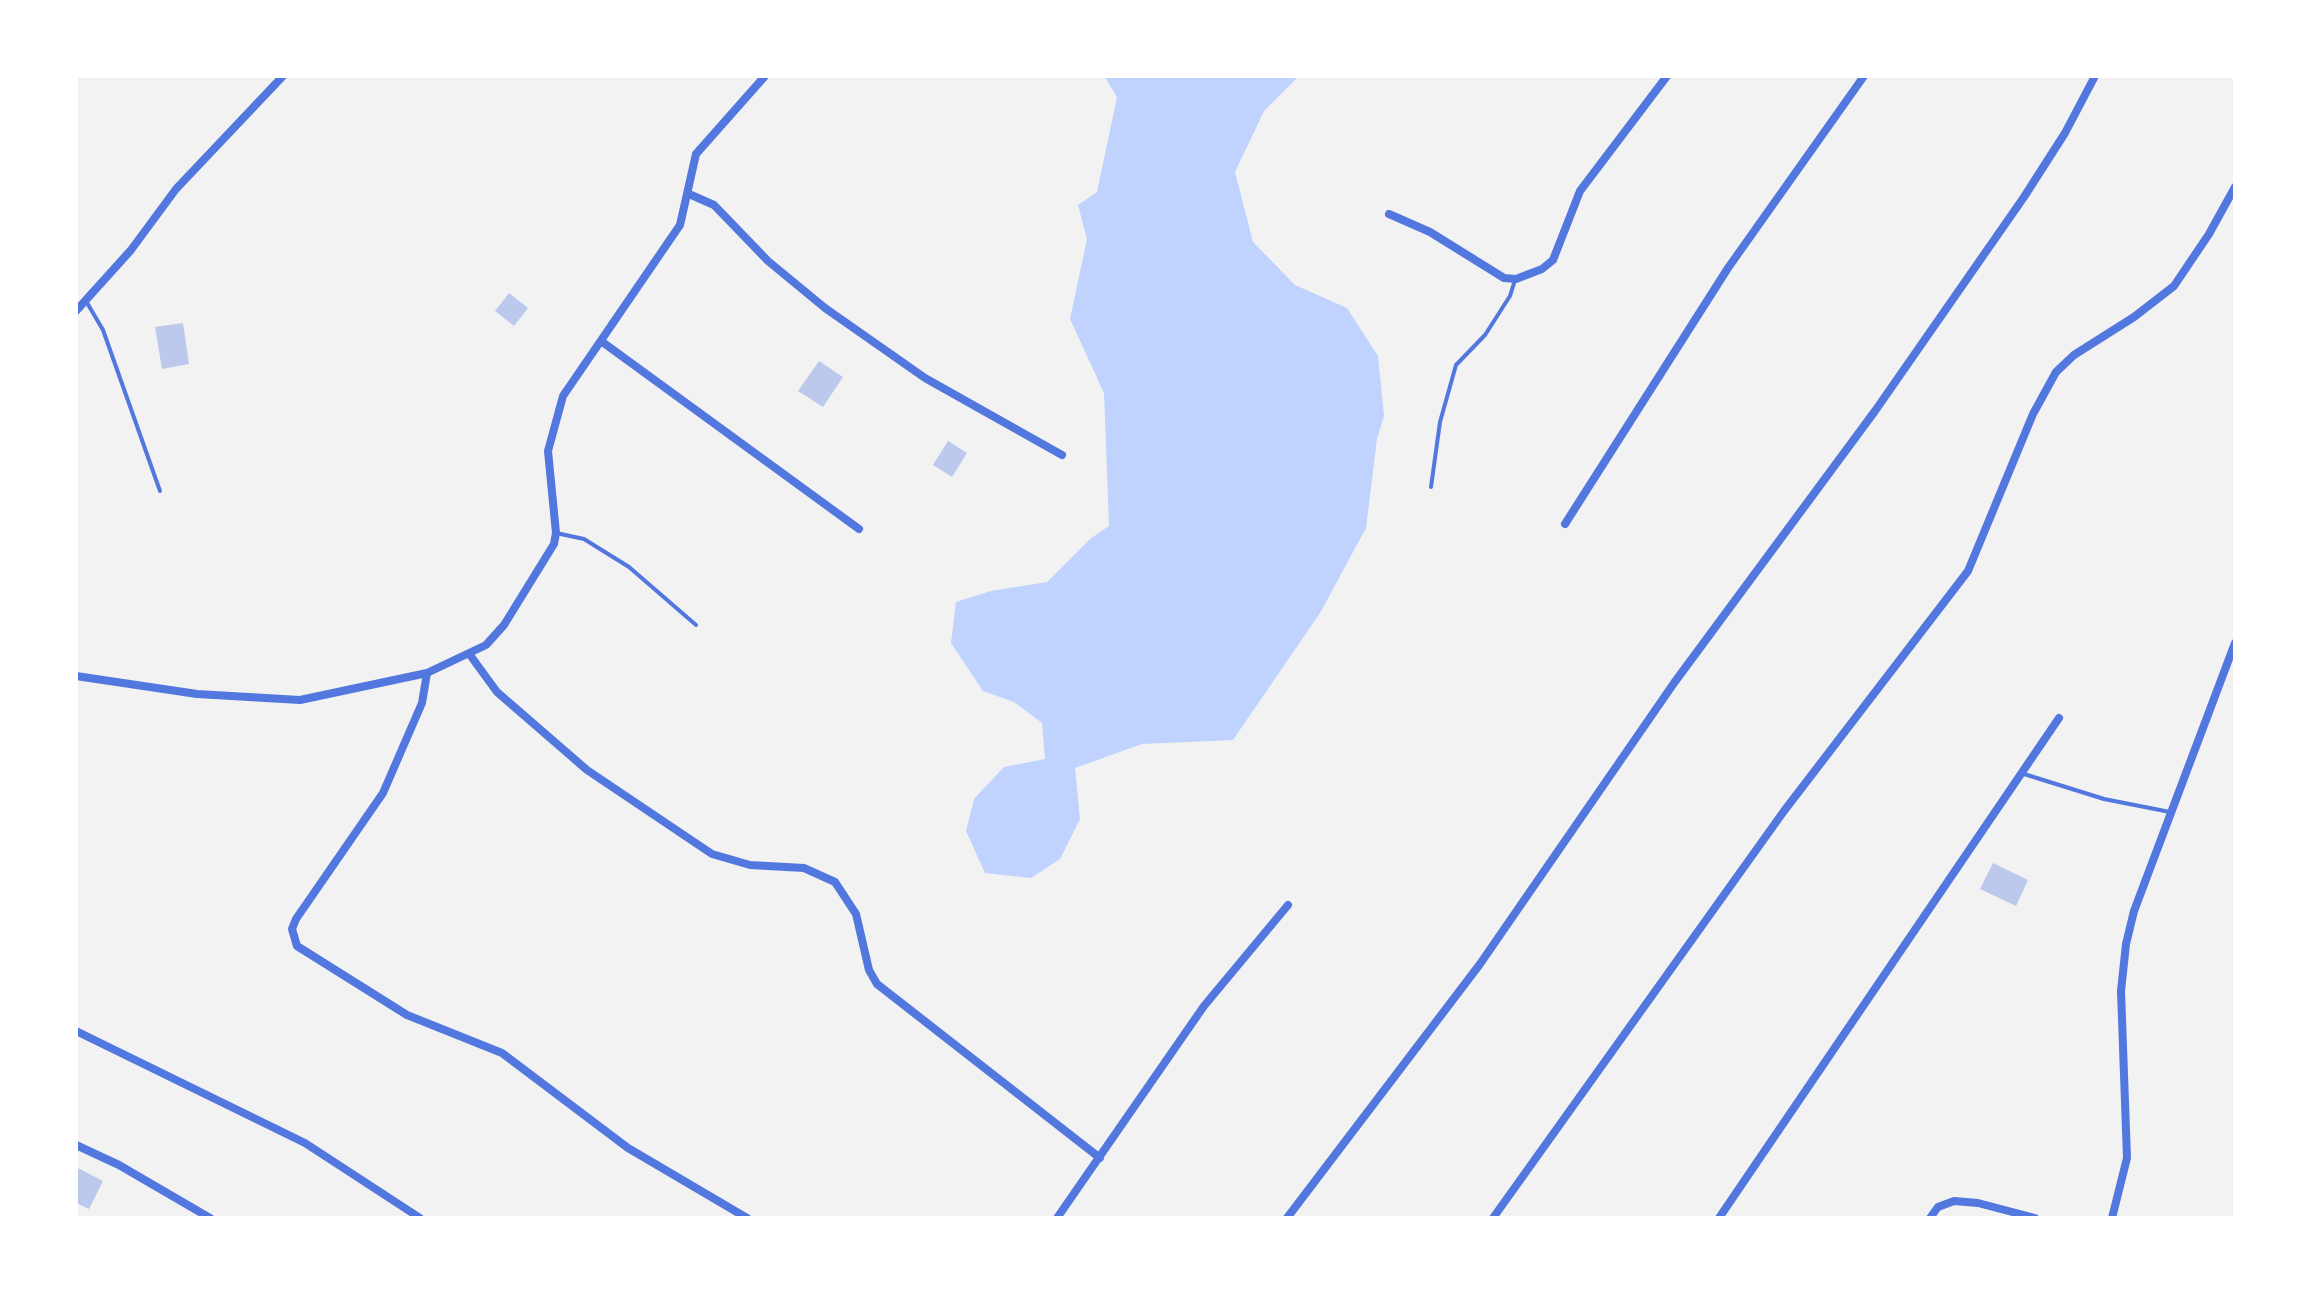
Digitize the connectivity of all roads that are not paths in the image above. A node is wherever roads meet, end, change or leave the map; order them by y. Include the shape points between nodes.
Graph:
1 (283, 76) edge
2 (765, 76) edge
3 (1667, 76) edge
4 (1864, 76) edge
5 (2095, 76) edge
6 (2235, 187) edge
7 (689, 194) junction
8 (1389, 214) dead end
9 (1516, 279) junction
10 (86, 301) junction
11 (76, 311) edge
12 (601, 341) junction
13 (1062, 455) dead end
14 (1431, 487) dead end
15 (160, 491) dead end
16 (1565, 524) dead end
17 (859, 529) dead end
18 (556, 533) junction
19 (696, 625) dead end
20 (2235, 643) edge
21 (470, 655) junction
22 (427, 673) junction
23 (76, 676) edge
24 (2059, 718) dead end
25 (2021, 774) junction
26 (2173, 812) junction
27 (1288, 905) dead end
28 (76, 1031) edge
29 (76, 1145) edge
30 (1100, 1158) junction
31 (210, 1218) edge
32 (420, 1218) edge
33 (747, 1218) edge
34 (1057, 1218) edge
35 (1287, 1218) edge
36 (1493, 1218) edge
37 (1719, 1218) edge
38 (1930, 1218) edge
39 (2035, 1218) edge
40 (2112, 1218) edge

1 - 10 street via 176,189
2 - 7 street via 696,154
3 - 9 street via 1580,191 1553,260
4 - 16 street via 1728,268
5 - 35 street via 2024,197 1875,411 1674,683 1480,964
6 - 36 street via 2174,286 2056,372 2033,414 1968,571 1784,811
7 - 12 street via 680,225
7 - 13 street via 714,205 768,261 825,308 936,384
8 - 9 street via 1430,232 1491,272
9 - 14 lane via 1485,335 1456,365 1440,422
10 - 11 street
10 - 15 lane via 103,330
12 - 17 street
12 - 18 street via 563,396 550,434
18 - 19 lane via 584,539 629,567
18 - 21 street via 548,556 504,625
20 - 26 street
21 - 22 street
21 - 30 street via 497,692 587,770 712,854 740,863 804,868 835,882 856,914 877,984
22 - 23 street via 300,700 197,694
22 - 33 street via 422,703 383,793 296,919 292,929 297,946 407,1015 502,1053 628,1148
24 - 25 street
25 - 26 lane via 2104,799
25 - 37 street
26 - 40 street via 2126,944 2121,991 2127,1158
27 - 30 street via 1204,1006
28 - 32 street via 294,1137
29 - 31 street
30 - 34 street
38 - 39 street via 1938,1207 1954,1201

